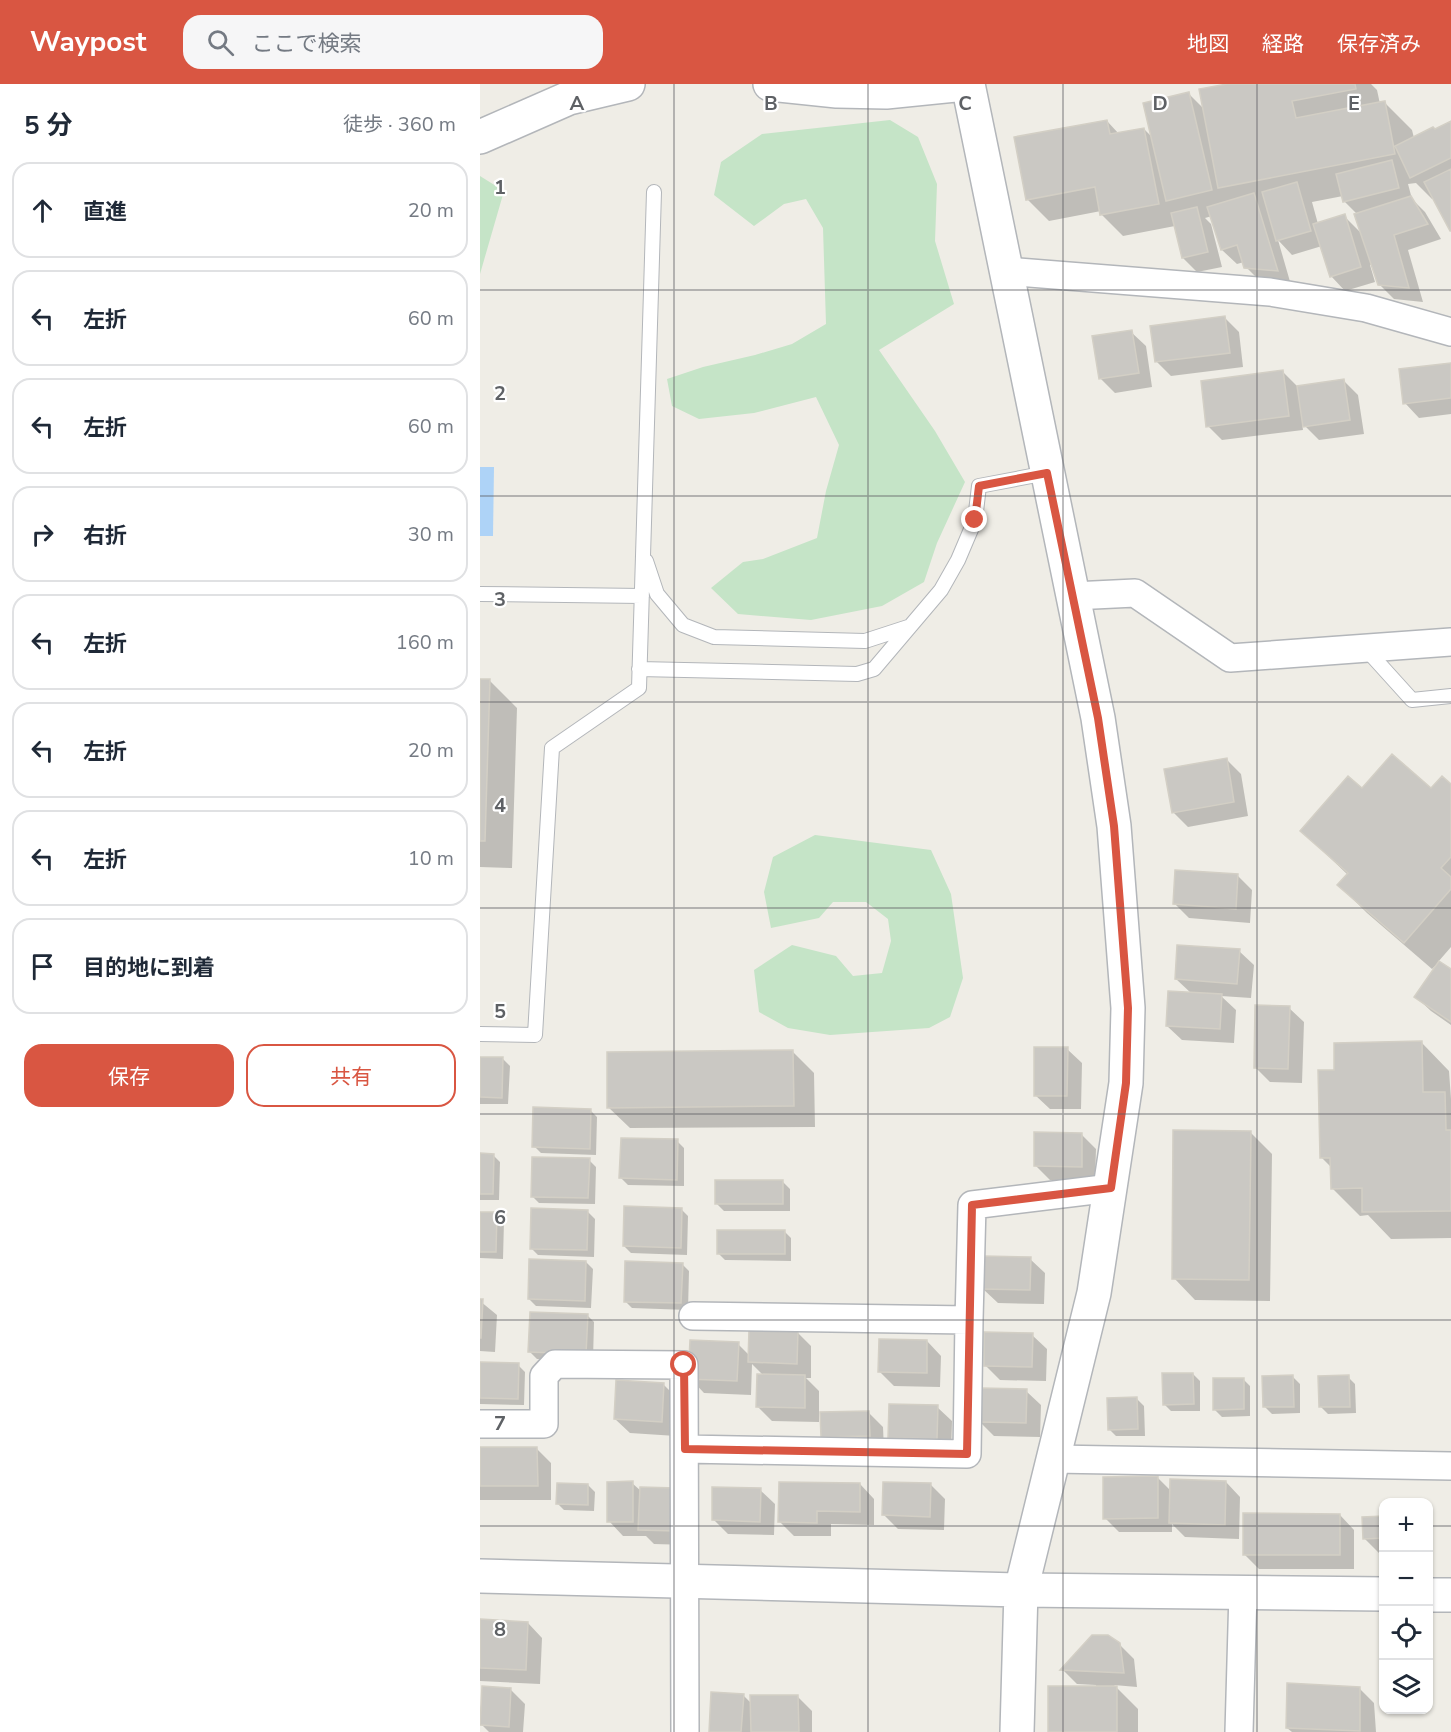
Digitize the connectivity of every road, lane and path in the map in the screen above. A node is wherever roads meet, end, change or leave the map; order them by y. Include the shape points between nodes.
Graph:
1 (628, 84) edge
2 (770, 84) edge
3 (966, 84) edge
4 (480, 137) edge
5 (654, 192) dead end
6 (1005, 272) junction
7 (1451, 332) edge
8 (1047, 473) junction
9 (643, 553) junction
10 (480, 594) edge
11 (642, 596) junction
12 (1073, 596) junction
13 (910, 626) junction
14 (1451, 642) edge
15 (1364, 648) junction
16 (639, 669) junction
17 (1451, 696) edge
18 (480, 1034) edge
19 (1111, 1188) junction
20 (693, 1316) dead end
21 (969, 1320) junction
22 (480, 1424) edge
23 (685, 1449) junction
24 (1053, 1459) junction
25 (1451, 1466) edge
26 (480, 1576) edge
27 (686, 1582) junction
28 (1021, 1590) junction
29 (1243, 1592) junction
30 (1379, 1594) edge
31 (1433, 1595) edge
32 (1451, 1595) edge
33 (685, 1732) edge
34 (1017, 1732) edge
35 (1239, 1732) edge

1 - 4 street via 569,98
2 - 3 street via 886,92
3 - 6 street
5 - 9 lane
6 - 7 street via 1270,292 1366,308
6 - 8 street
8 - 12 street
8 - 13 lane via 979,486 975,520 957,560 941,590
9 - 11 lane
9 - 13 lane via 657,594 670,610 683,625 714,637 865,641
10 - 11 lane
11 - 16 lane
12 - 15 street via 1135,593 1230,658
12 - 19 street via 1098,718 1114,826 1128,1008 1126,1083
13 - 16 lane via 874,669 857,674
14 - 15 street
15 - 17 lane via 1412,699
16 - 18 lane via 639,688 552,748 535,1035
19 - 21 street via 972,1205
19 - 24 street via 1094,1293
20 - 21 street
21 - 23 street via 967,1454
22 - 23 street via 544,1424 544,1376 555,1364 684,1365
23 - 27 street
24 - 25 street
24 - 28 street
26 - 27 street
27 - 28 street
27 - 33 street
28 - 29 street
28 - 34 street
29 - 30 street
29 - 35 street
31 - 32 street

